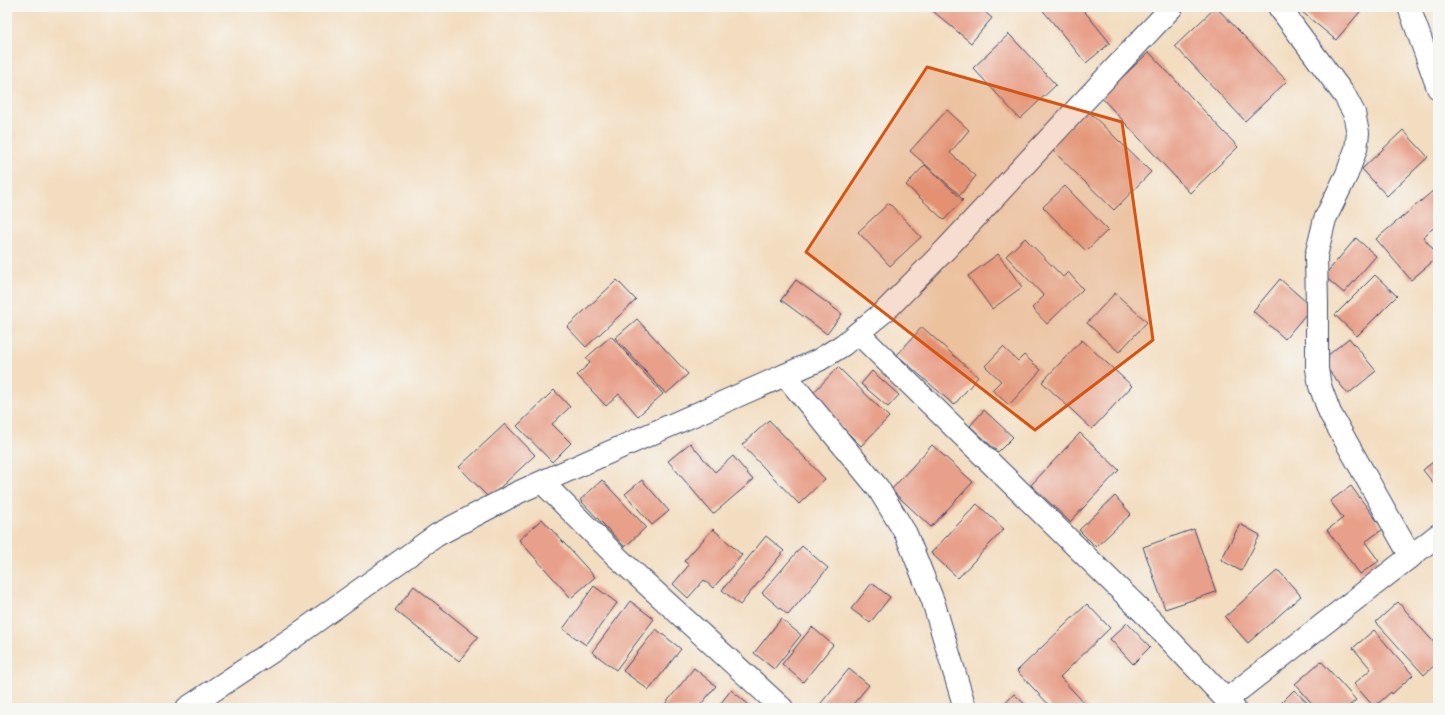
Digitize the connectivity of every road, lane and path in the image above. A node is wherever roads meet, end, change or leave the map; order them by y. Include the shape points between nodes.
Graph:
1 (1172, 7) edge
2 (1279, 7) edge
3 (1409, 7) edge
4 (1438, 88) edge
5 (858, 333) junction
6 (785, 375) junction
7 (543, 483) junction
8 (1438, 535) edge
9 (1410, 556) junction
10 (1230, 704) edge
11 (187, 708) edge
12 (782, 708) edge
13 (965, 708) edge

1 - 5 street via 947,248 886,310
2 - 9 street via 1346,96 1354,113 1358,133 1356,149 1325,220 1316,256 1317,369 1330,413
3 - 4 street
5 - 6 street via 819,360
5 - 10 street via 1148,617
6 - 7 street
6 - 13 street via 878,488 906,534 932,601
7 - 11 street via 519,492 437,534 294,637
7 - 12 street via 618,558
8 - 9 street
9 - 10 street

